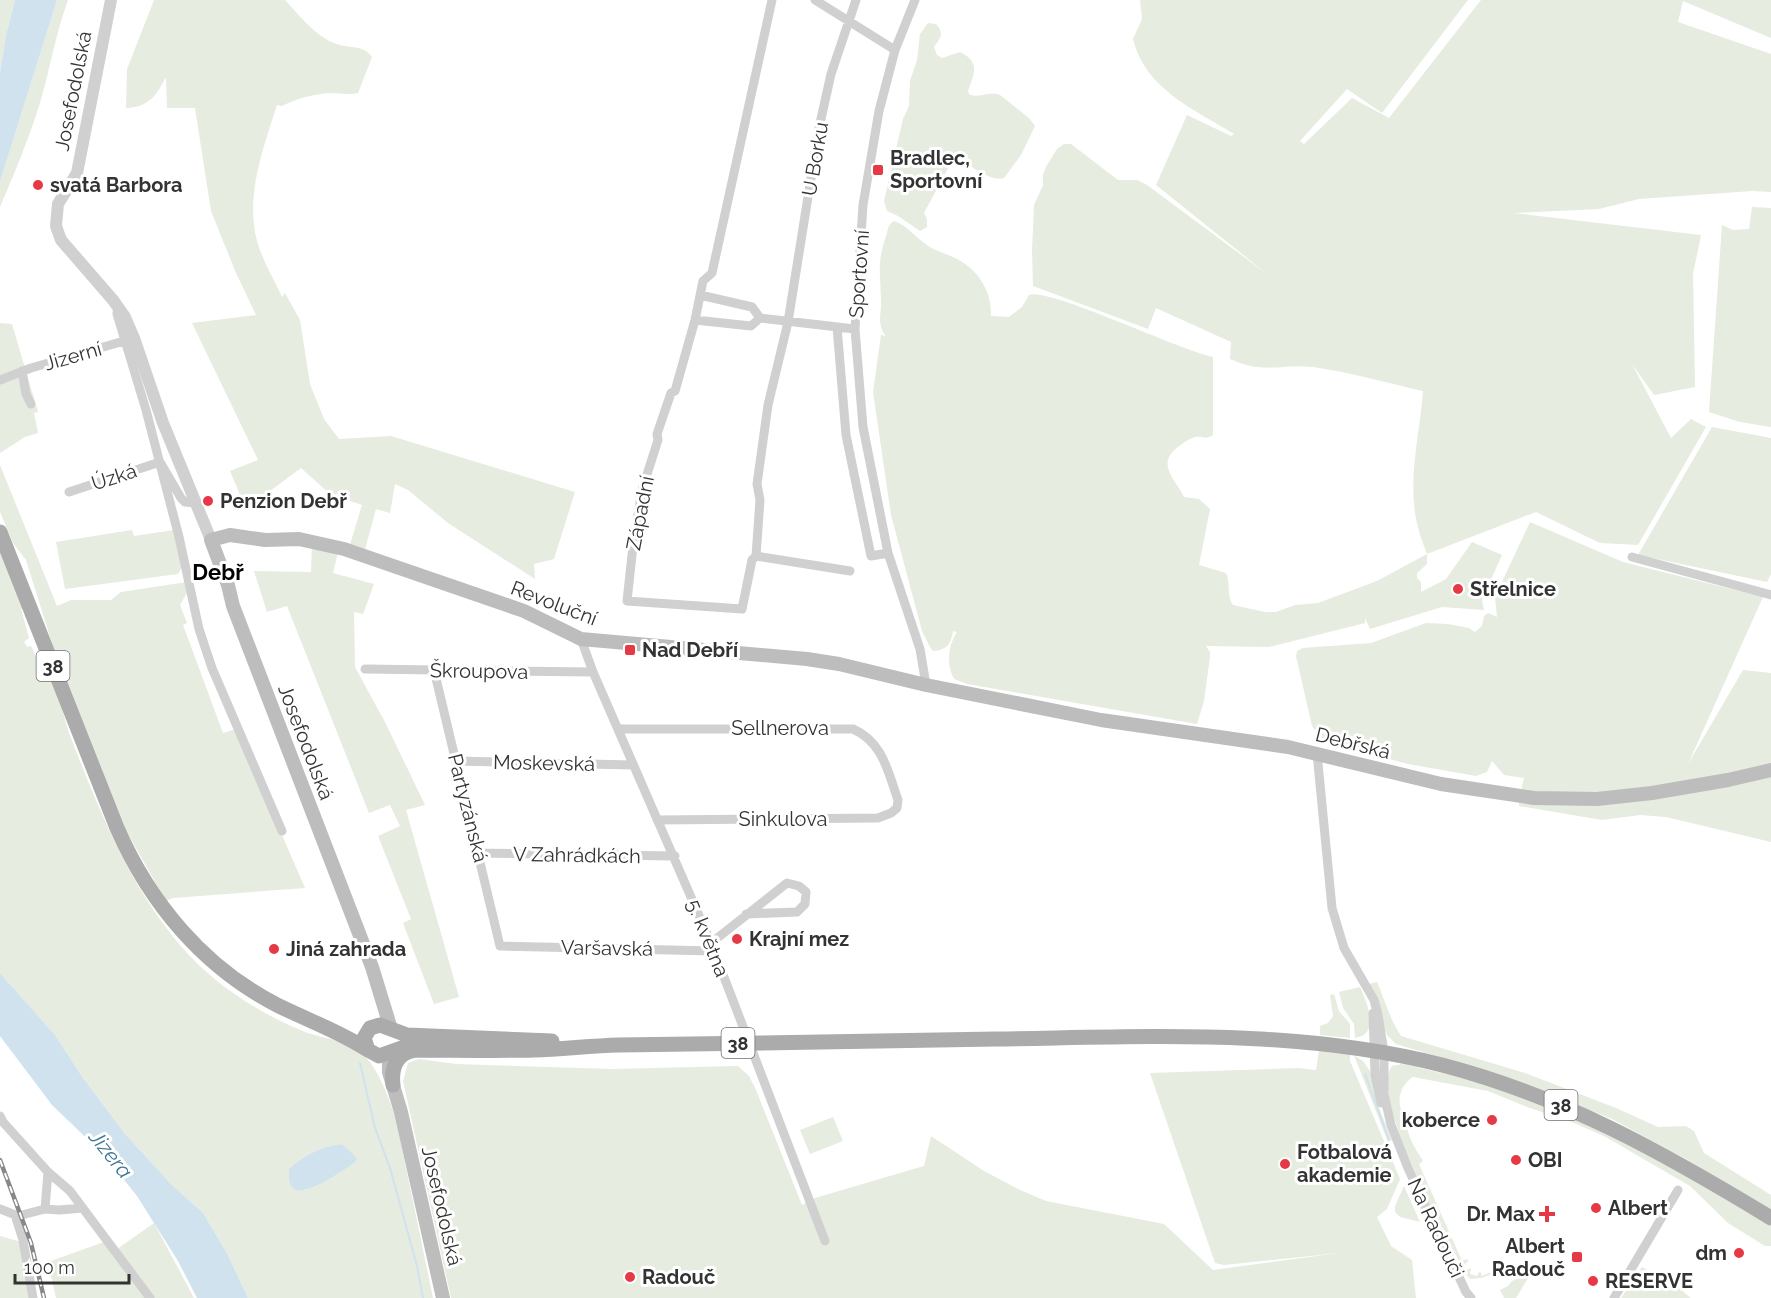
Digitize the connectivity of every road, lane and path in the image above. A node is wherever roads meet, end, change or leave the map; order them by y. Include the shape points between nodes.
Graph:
1 (111, 0) edge
2 (772, 0) edge
3 (815, 0) edge
4 (856, 0) edge
5 (915, 0) edge
6 (848, 21) junction
7 (895, 50) junction
8 (700, 295) junction
9 (118, 306) junction
10 (760, 318) junction
11 (695, 320) junction
12 (788, 322) junction
13 (837, 327) junction
14 (855, 329) junction
15 (124, 341) junction
16 (22, 371) junction
17 (0, 380) edge
18 (31, 404) dead end
19 (160, 462) junction
20 (69, 492) dead end
21 (196, 503) junction
22 (0, 532) edge
23 (211, 540) junction
24 (888, 553) junction
25 (756, 556) junction
26 (1632, 557) dead end
27 (850, 570) dead end
28 (1771, 595) edge
29 (742, 609) joint
30 (581, 639) junction
31 (365, 669) dead end
32 (434, 670) junction
33 (593, 672) junction
34 (926, 685) junction
35 (618, 729) junction
36 (1317, 753) junction
37 (456, 761) junction
38 (633, 765) junction
39 (1771, 770) edge
40 (898, 800) joint
41 (657, 820) junction
42 (282, 831) dead end
43 (479, 853) junction
44 (675, 856) junction
45 (746, 914) junction
46 (500, 946) joint
47 (712, 947) junction
48 (381, 994) junction
49 (300, 1015) junction
50 (371, 1028) junction
51 (392, 1030) junction
52 (612, 1045) junction
53 (458, 1050) junction
54 (368, 1051) junction
55 (1379, 1052) junction
56 (390, 1053) junction
57 (393, 1085) junction
58 (0, 1116) edge
59 (48, 1172) junction
60 (1678, 1190) dead end
61 (83, 1208) junction
62 (0, 1209) edge
63 (45, 1209) junction
64 (15, 1215) junction
65 (1771, 1218) edge
66 (825, 1241) dead end
67 (1468, 1296) edge
68 (33, 1298) edge
69 (150, 1298) edge
70 (443, 1298) edge
71 (1614, 1298) edge

1 - 9 street, Josefodolská via 77,173 58,204 55,218 61,240
2 - 8 street, Západní via 712,273 703,281
3 - 6 street
4 - 6 street, U Borku
5 - 7 street, Sportovní
6 - 7 street
6 - 12 street, U Borku via 819,128
7 - 14 street, Sportovní via 879,111 863,205
8 - 10 street via 752,307
8 - 11 street, Západní
9 - 15 street
9 - 21 street, Josefodolská via 134,338
10 - 11 street via 751,326
10 - 12 street
11 - 29 street, Západní via 642,490 627,600
12 - 13 street
12 - 25 street, U Borku via 768,405 757,484 760,500
13 - 14 street
13 - 24 street, Sportovní via 846,435 871,556
14 - 24 street, Sportovní via 863,427
15 - 16 street, Jizerní
15 - 19 street
16 - 17 street, Jizerní
16 - 18 street, Jizerní
19 - 20 street, Úzká
19 - 21 street via 181,498
19 - 42 street via 199,629
21 - 23 street, Josefodolská
22 - 49 main road, 38 via 109,810 140,876 171,919 209,959 253,991
23 - 30 main road, Revoluční via 231,535 312,541 344,549 524,611
23 - 48 main road, Josefodolská
24 - 34 street, Sportovní via 920,649
25 - 27 street
25 - 29 street, U Borku
26 - 28 street
30 - 33 street, 5. května
30 - 34 main road, Revoluční via 807,659
31 - 32 street, Škroupova
32 - 33 street, Škroupova
32 - 37 street, Partyzánská
33 - 35 street, 5. května
34 - 36 main road, Debřská via 1101,720
35 - 38 street, 5. května
35 - 40 street, Sellnerova via 853,729 879,748
36 - 39 main road, Debřská via 1442,784 1553,799 1652,793
36 - 55 street, Na Radouči via 1332,908 1344,948 1367,990
37 - 38 street, Moskevská
37 - 43 street, Partyzánská
38 - 41 street, 5. května
40 - 41 street, Sinkulova via 897,808 878,818
41 - 44 street, 5. května
43 - 44 street, V Zahrádkách
43 - 46 street, Partyzánská
44 - 47 street, 5. května
45 - 45 street via 787,883 806,892 805,904 797,912
45 - 47 street
46 - 47 street, Varšavská
47 - 66 street, 5. května
48 - 50 main road
48 - 51 main road, Josefodolská
49 - 50 main road, 38 via 353,1030
49 - 54 main road, 38
50 - 51 main road, 38 via 382,1025
50 - 54 main road via 364,1038
51 - 52 main road, 38 via 418,1036
51 - 56 main road via 396,1041
52 - 53 main road, 38
52 - 55 main road, 38 via 1186,1036 1279,1039
53 - 56 main road, 38 via 407,1046
53 - 57 main road via 407,1052 394,1065
54 - 56 main road, 38 via 379,1056
54 - 57 main road
55 - 65 main road, 38 via 1499,1082 1581,1113 1681,1164
55 - 67 street, Na Radouči via 1378,1094 1383,1112
56 - 57 main road, Josefodolská
57 - 70 main road, Josefodolská
58 - 59 street
59 - 61 street
59 - 63 street
60 - 71 street
61 - 63 street
61 - 69 street
62 - 64 street
63 - 64 street
64 - 68 street

